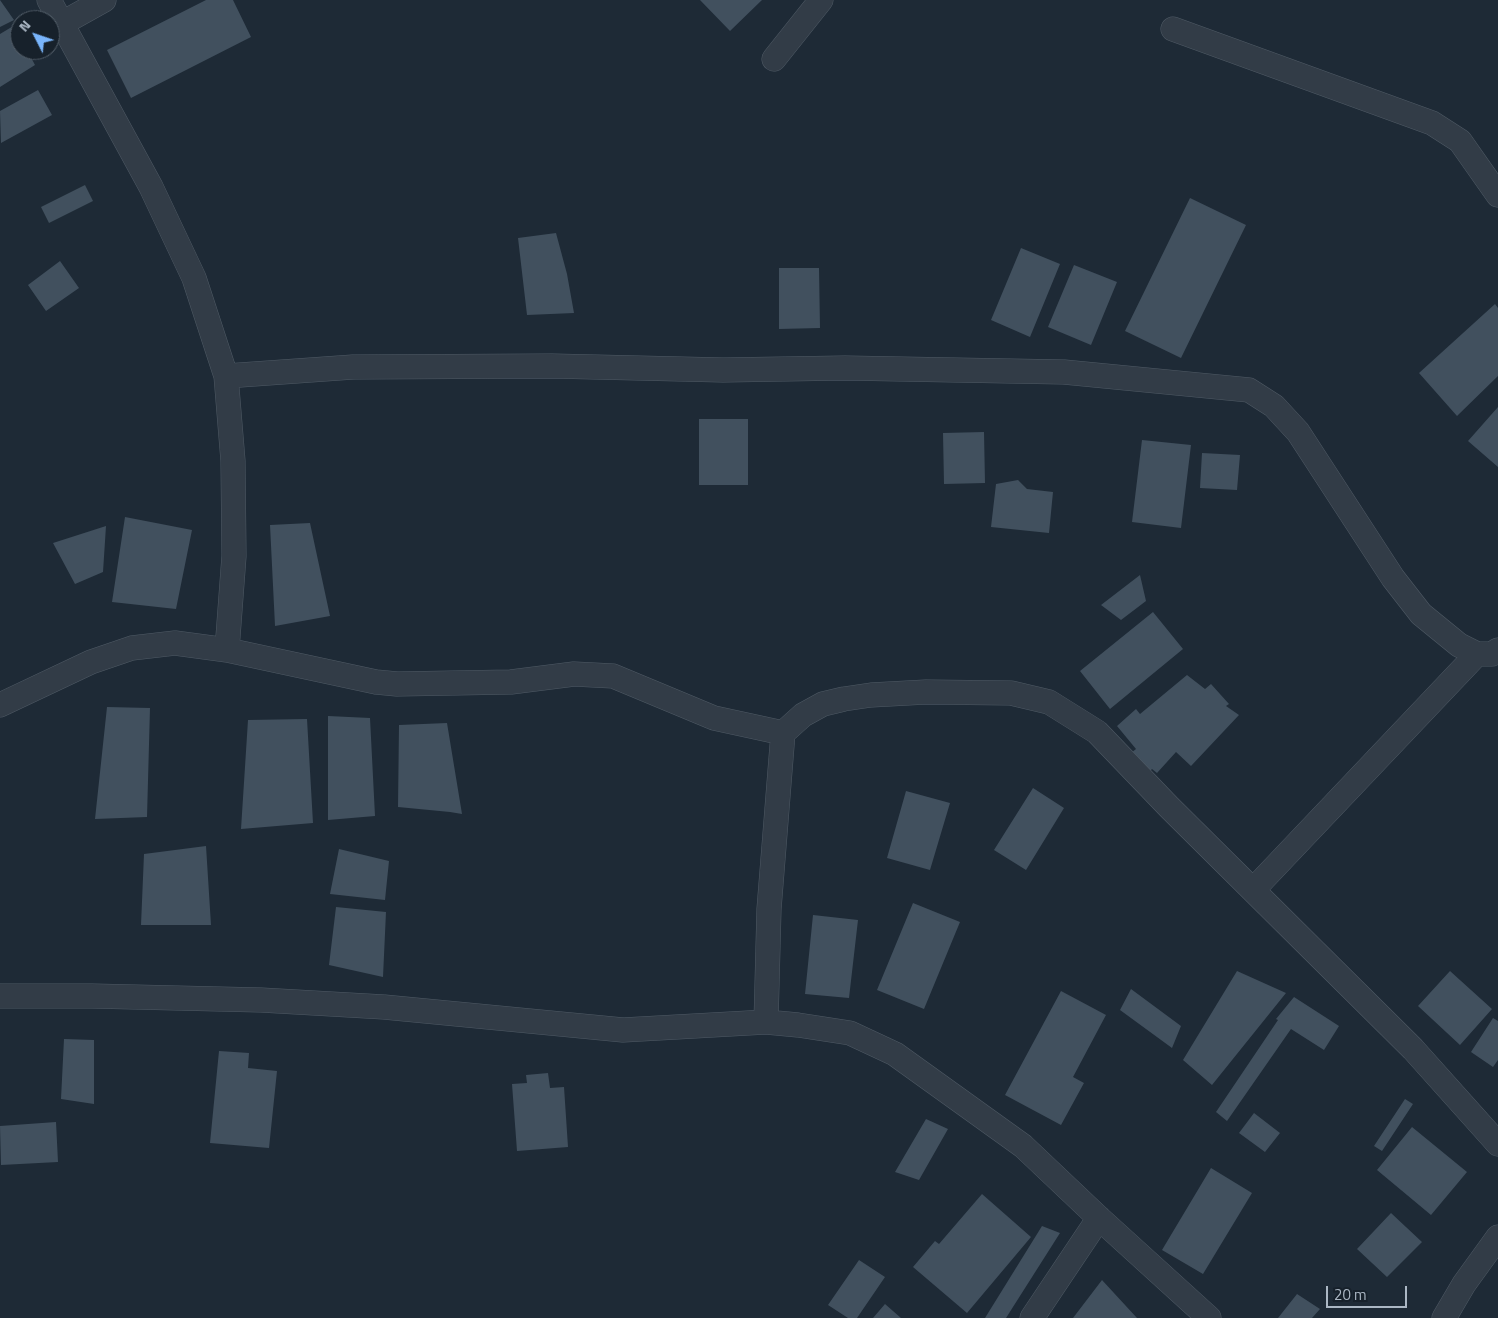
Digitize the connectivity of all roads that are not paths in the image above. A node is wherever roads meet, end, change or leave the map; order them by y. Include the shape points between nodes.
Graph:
1 (49, 0) edge
2 (104, 0) edge
3 (821, 0) edge
4 (62, 24) junction
5 (1173, 29) dead end
6 (774, 59) dead end
7 (1498, 195) edge
8 (226, 376) junction
9 (227, 650) junction
10 (1487, 652) edge
11 (0, 705) edge
12 (783, 733) junction
13 (1253, 890) junction
14 (0, 996) edge
15 (766, 1022) junction
16 (1498, 1144) edge
17 (1099, 1218) junction
18 (1498, 1237) edge
19 (1032, 1318) edge
20 (1209, 1318) edge
21 (1444, 1318) edge

1 - 4 street
2 - 4 street
3 - 6 street
4 - 8 street via 151,186 194,278
5 - 7 street via 1432,123 1460,141
8 - 9 street via 233,461 234,528
8 - 10 street via 353,367 865,369 1064,372 1249,390 1274,406 1298,432 1393,578 1421,614 1458,645
9 - 11 street via 175,643 132,648 91,662
9 - 12 street via 397,684 511,682 574,674 614,676 714,718
10 - 13 street
12 - 13 street via 803,715 823,704 871,695 1012,693 1049,702 1097,732
12 - 15 street via 769,909
13 - 16 street via 1413,1049
14 - 15 street via 270,1001 393,1008 622,1030
15 - 17 street via 850,1033 895,1054 1023,1146
17 - 19 street
17 - 20 street
18 - 21 street

